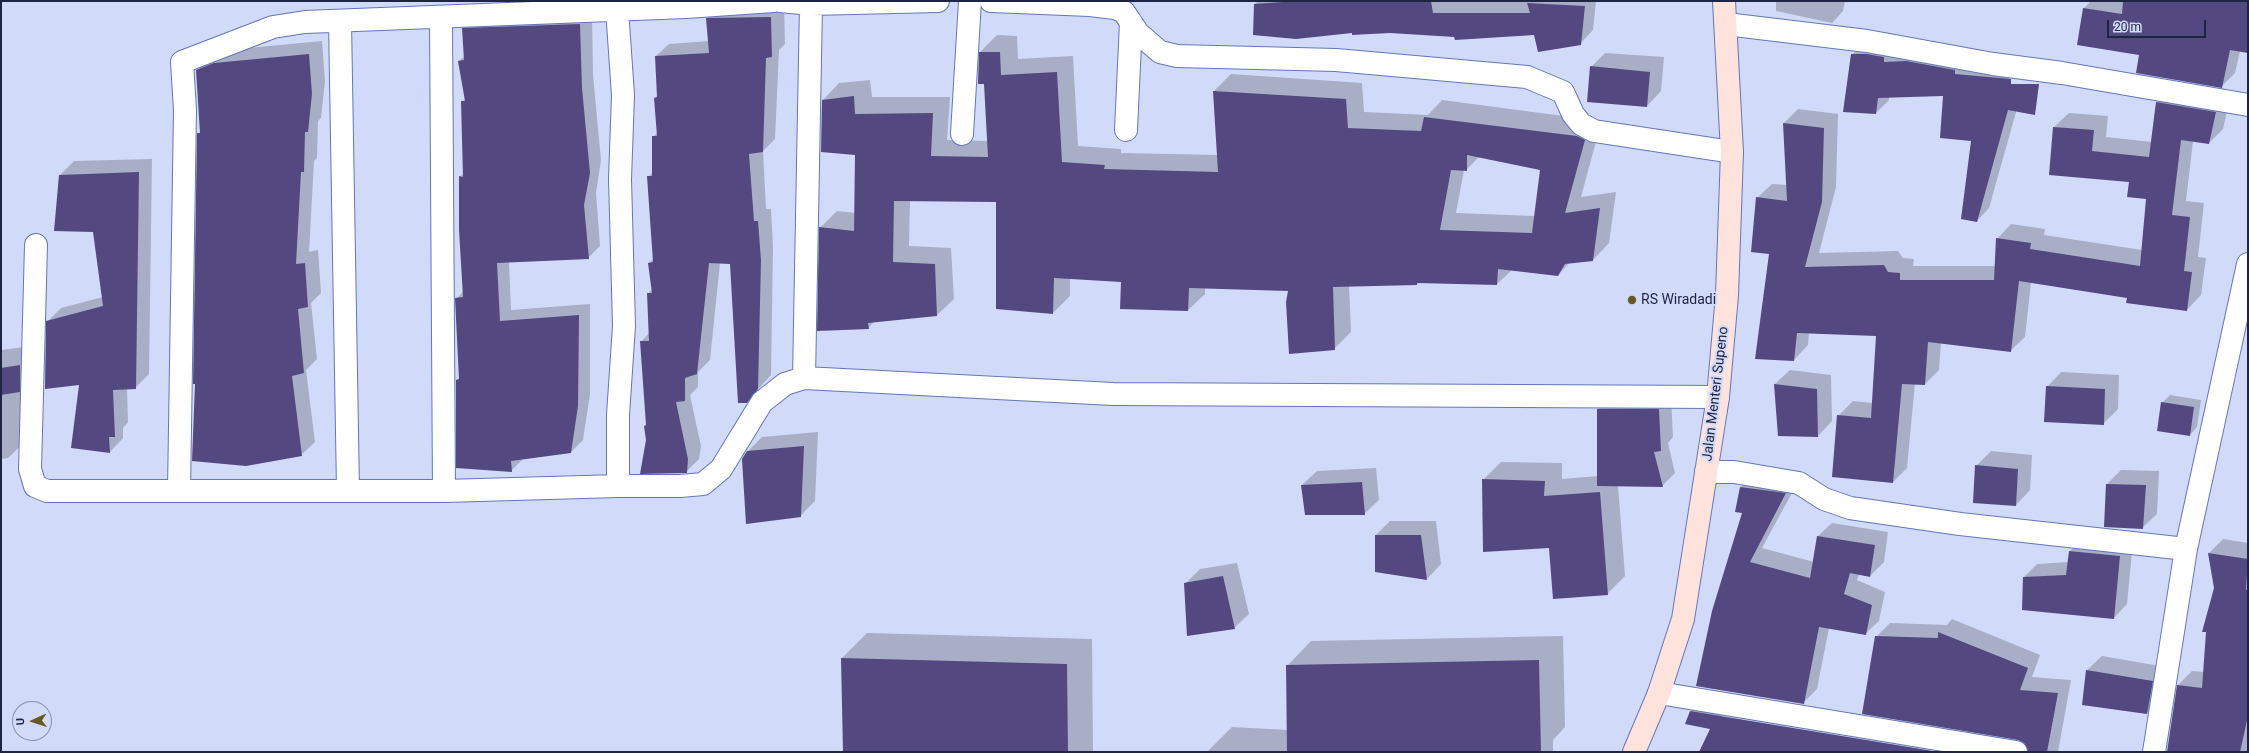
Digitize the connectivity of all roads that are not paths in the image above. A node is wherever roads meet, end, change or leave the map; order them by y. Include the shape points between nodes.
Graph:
1 (773, 1) edge
2 (780, 1) edge
3 (938, 1) edge
4 (970, 1) edge
5 (991, 1) edge
6 (1724, 1) edge
7 (811, 4) junction
8 (617, 9) junction
9 (441, 18) junction
10 (340, 21) junction
11 (1131, 22) junction
12 (1726, 24) junction
13 (2248, 105) edge
14 (1126, 130) dead end
15 (962, 134) dead end
16 (1732, 152) junction
17 (36, 244) dead end
18 (2248, 264) edge
19 (804, 378) junction
20 (1718, 396) junction
21 (1706, 472) junction
22 (618, 486) junction
23 (348, 490) junction
24 (180, 491) junction
25 (444, 491) junction
26 (2186, 549) junction
27 (1659, 693) junction
28 (1634, 752) edge
29 (2016, 752) edge
30 (2154, 752) edge

1 - 8 street via 686,8
2 - 7 street
3 - 7 street
4 - 15 street
5 - 11 street via 1115,8 1124,12
6 - 12 main road, Jalan Menteri Supeno
7 - 19 street
8 - 9 street
8 - 22 street via 623,95 620,179 624,326 618,415
9 - 10 street
9 - 25 street
10 - 23 street
10 - 24 street via 305,22 273,27 182,62 185,110
11 - 14 street
11 - 16 street via 1138,33 1160,52 1177,56 1336,60 1527,77 1563,92 1573,114 1581,124 1594,131
12 - 13 street via 1867,40 1993,64 2062,73
12 - 16 main road, Jalan Menteri Supeno
16 - 20 main road, Jalan Menteri Supeno via 1727,294
17 - 24 street via 30,469 35,486 47,491
18 - 26 street
19 - 20 street via 1113,394
19 - 22 street via 785,384 762,402 721,469 704,484
20 - 21 main road, Jalan Menteri Supeno
21 - 26 street via 1734,472 1799,483 1824,498 1858,509 2014,531
21 - 27 main road, Jalan Menteri Supeno via 1683,619
22 - 25 street
23 - 24 street
23 - 25 street
26 - 30 street
27 - 28 main road, Jalan Menteri Supeno
27 - 29 street

